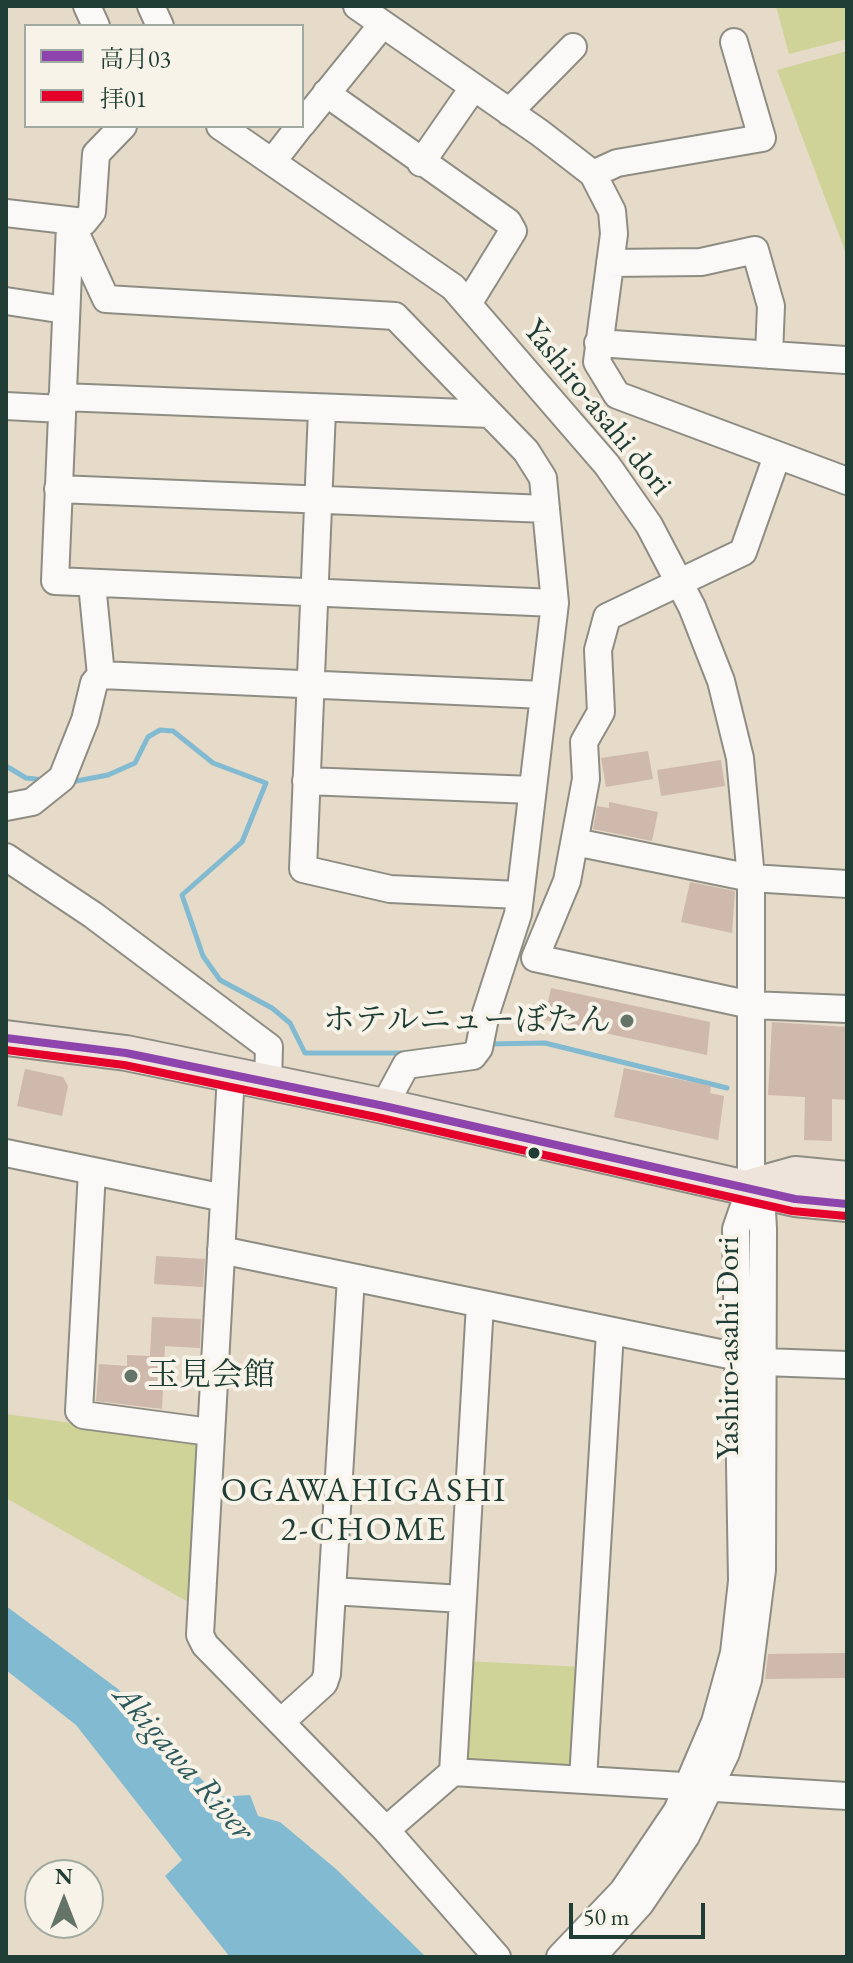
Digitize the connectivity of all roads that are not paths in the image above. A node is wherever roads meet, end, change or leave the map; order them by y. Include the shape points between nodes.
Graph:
1 (357, 6) edge
2 (382, 25) junction
3 (734, 42) dead end
4 (573, 47) dead end
5 (473, 88) junction
6 (326, 93) junction
7 (509, 112) junction
8 (304, 121) edge
9 (121, 128) edge
10 (223, 128) edge
11 (299, 128) edge
12 (272, 162) junction
13 (421, 163) junction
14 (593, 174) junction
15 (6, 213) edge
16 (70, 221) junction
17 (610, 263) junction
18 (106, 299) junction
19 (6, 301) edge
20 (66, 303) junction
21 (468, 304) junction
22 (598, 343) junction
23 (769, 355) junction
24 (845, 360) dead end
25 (62, 403) junction
26 (6, 406) edge
27 (322, 410) junction
28 (490, 414) junction
29 (777, 456) junction
30 (847, 481) edge
31 (58, 489) junction
32 (318, 500) junction
33 (546, 509) junction
34 (680, 581) junction
35 (92, 584) junction
36 (314, 595) junction
37 (555, 603) junction
38 (101, 675) junction
39 (311, 687) junction
40 (544, 695) junction
41 (306, 781) junction
42 (532, 790) junction
43 (6, 807) edge
44 (575, 842) junction
45 (6, 857) edge
46 (751, 878) junction
47 (847, 884) edge
48 (519, 895) junction
49 (751, 1005) junction
50 (847, 1009) edge
51 (6, 1038) edge
52 (231, 1074) junction
53 (268, 1082) junction
54 (384, 1106) junction
55 (6, 1153) edge
56 (92, 1171) junction
57 (845, 1185) edge
58 (751, 1186) junction
59 (224, 1198) junction
60 (221, 1250) junction
61 (351, 1277) junction
62 (480, 1304) junction
63 (610, 1332) junction
64 (750, 1359) junction
65 (847, 1365) edge
66 (210, 1432) junction
67 (332, 1591) junction
68 (462, 1599) junction
69 (281, 1722) junction
70 (453, 1772) junction
71 (583, 1779) junction
72 (700, 1787) junction
73 (847, 1796) edge
74 (386, 1830) junction
75 (497, 1957) edge
76 (560, 1957) edge
77 (592, 1957) edge

1 - 2 street
2 - 5 street
2 - 6 street
3 - 14 street via 762,138 617,163
4 - 7 street
5 - 7 street
5 - 13 street
6 - 8 street
6 - 13 street
7 - 14 street
9 - 16 street via 96,154 92,212 84,222
10 - 12 street, Yashiro-asahi dori
11 - 12 street
12 - 21 street, Yashiro-asahi dori via 453,287
13 - 21 street via 508,222 513,231
14 - 17 street via 612,211
15 - 16 street
16 - 18 street
16 - 20 street
17 - 22 street
17 - 23 street via 701,262 755,250 771,306
18 - 20 street
18 - 28 street via 395,316
19 - 20 street
20 - 25 street
21 - 34 street, Yashiro-asahi dori via 607,465
22 - 23 street
22 - 29 street via 599,371 617,395
23 - 24 street
25 - 26 street
25 - 27 street
25 - 31 street
27 - 28 street
27 - 32 street
28 - 33 street via 536,463
29 - 30 street
29 - 34 street via 743,552
31 - 32 street
31 - 35 street via 55,581
32 - 33 street
32 - 36 street
33 - 37 street
34 - 44 street via 607,617 598,650 601,712 584,742 586,779
34 - 46 street, Yashiro-asahi dori via 732,722 747,809
35 - 36 street
35 - 38 street
36 - 37 street
36 - 39 street
37 - 40 street
38 - 39 street
38 - 43 street via 55,783 32,802
39 - 40 street
39 - 41 street
40 - 42 street
41 - 42 street
41 - 48 street via 303,869 390,889
42 - 48 street
44 - 46 street
44 - 49 street via 567,881 535,958
45 - 53 street via 269,1047
46 - 47 street
46 - 49 street, Yashiro-asahi dori
48 - 54 street via 518,914 473,1056 406,1065
49 - 50 street
49 - 58 street, Yashiro-asahi dori
51 - 52 main road via 114,1051
52 - 53 main road
52 - 59 street
53 - 54 main road
54 - 58 main road
55 - 56 street
56 - 59 street
56 - 66 street via 79,1411
57 - 58 main road via 795,1199
58 - 64 street, Yashiro-asahi Dori via 736,1229
59 - 60 street
60 - 61 street
60 - 66 street
61 - 62 street
61 - 67 street
62 - 63 street
62 - 68 street
63 - 64 street
63 - 71 street
64 - 65 street
64 - 72 street, Yashiro-asahi Dori via 762,1570 757,1629 743,1703
66 - 69 street via 200,1635
67 - 68 street
67 - 69 street via 324,1683
68 - 70 street
69 - 74 street
70 - 71 street
70 - 74 street
71 - 72 street
72 - 73 street
72 - 76 street, Yashiro-asahi Dori via 623,1891
72 - 77 street, Yashiro-asahi Dori via 686,1836 640,1904
74 - 75 street

